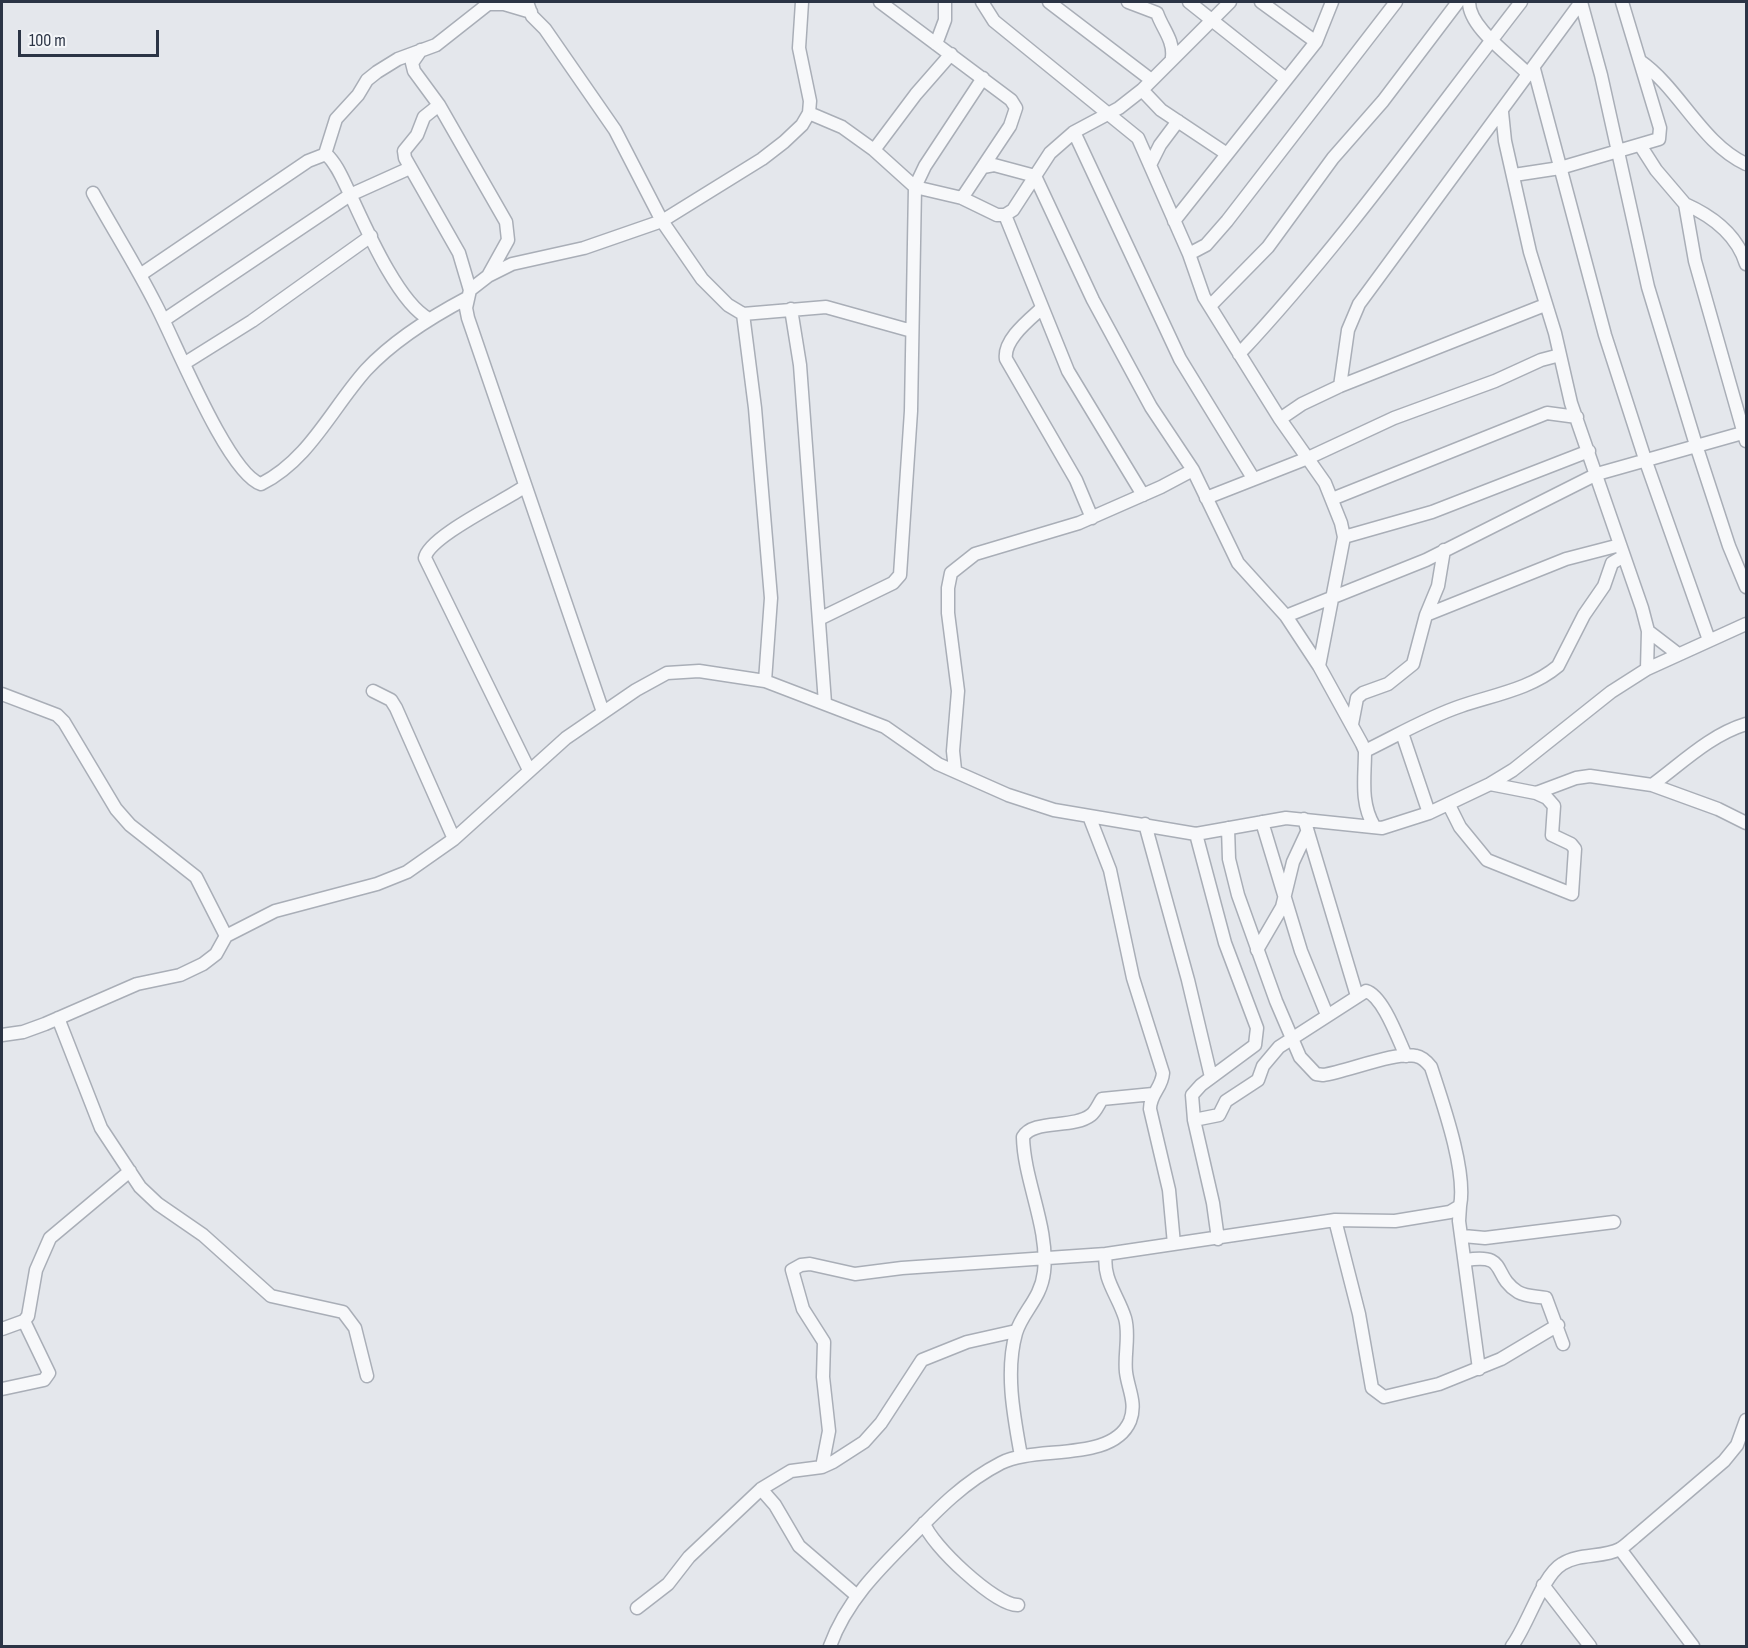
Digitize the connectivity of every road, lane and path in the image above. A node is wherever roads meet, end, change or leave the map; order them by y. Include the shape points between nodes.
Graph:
1 (802, 2) edge
2 (880, 2) edge
3 (899, 2) edge
4 (945, 2) edge
5 (982, 2) edge
6 (1049, 2) edge
7 (1128, 2) edge
8 (1189, 2) edge
9 (1230, 2) edge
10 (1261, 2) edge
11 (1332, 2) edge
12 (1396, 2) edge
13 (1455, 2) edge
14 (1468, 2) edge
15 (1521, 2) edge
16 (1581, 2) edge
17 (1622, 2) edge
18 (529, 7) edge
19 (898, 15) junction
20 (1212, 22) junction
21 (1492, 39) junction
22 (1316, 42) junction
23 (936, 44) junction
24 (421, 50) junction
25 (951, 54) junction
26 (1172, 57) junction
27 (1640, 61) junction
28 (1532, 72) junction
29 (983, 78) junction
30 (1150, 79) junction
31 (1286, 79) junction
32 (1142, 90) junction
33 (439, 105) junction
34 (1502, 112) junction
35 (809, 113) junction
36 (1109, 114) junction
37 (1178, 121) junction
38 (1074, 132) junction
39 (1640, 145) junction
40 (874, 150) junction
41 (1617, 150) junction
42 (325, 154) junction
43 (1227, 154) junction
44 (1746, 164) edge
45 (1150, 165) junction
46 (983, 167) junction
47 (410, 168) junction
48 (1560, 168) junction
49 (1035, 176) junction
50 (1514, 176) junction
51 (915, 186) junction
52 (93, 194) dead end
53 (350, 195) junction
54 (962, 198) junction
55 (1685, 204) junction
56 (1005, 215) junction
57 (662, 221) junction
58 (1174, 221) junction
59 (371, 236) junction
60 (1189, 254) junction
61 (1746, 264) edge
62 (140, 275) junction
63 (488, 276) junction
64 (469, 294) junction
65 (1545, 305) junction
66 (1210, 306) junction
67 (1042, 308) junction
68 (791, 309) junction
69 (743, 314) junction
70 (429, 319) junction
71 (164, 320) junction
72 (912, 331) junction
73 (1239, 354) junction
74 (1560, 355) junction
75 (184, 363) junction
76 (1341, 386) junction
77 (1577, 417) junction
78 (1280, 419) junction
79 (1745, 435) edge
80 (1696, 445) junction
81 (1589, 451) junction
82 (1308, 458) junction
83 (1645, 459) junction
84 (1193, 470) junction
85 (1597, 474) junction
86 (1253, 478) junction
87 (524, 487) junction
88 (1143, 495) junction
89 (1206, 498) junction
90 (1332, 499) junction
91 (1092, 518) junction
92 (1344, 537) junction
93 (1444, 550) junction
94 (1622, 550) junction
95 (1746, 586) edge
96 (1331, 598) junction
97 (1286, 615) junction
98 (1426, 615) junction
99 (819, 619) junction
100 (1745, 621) edge
101 (1648, 631) junction
102 (1709, 640) junction
103 (1678, 654) junction
104 (1319, 666) junction
105 (1647, 669) junction
106 (765, 681) junction
107 (373, 691) dead end
108 (2, 694) edge
109 (825, 703) junction
110 (603, 712) junction
111 (1352, 724) junction
112 (1746, 724) edge
113 (1402, 733) junction
114 (1365, 751) junction
115 (529, 770) junction
116 (955, 770) junction
117 (1490, 784) junction
118 (1652, 785) junction
119 (1536, 793) junction
120 (1449, 805) junction
121 (1429, 813) junction
122 (1089, 816) junction
123 (1304, 819) junction
124 (1262, 822) junction
125 (1746, 823) edge
126 (1145, 824) junction
127 (1374, 826) junction
128 (1228, 828) junction
129 (1307, 832) junction
130 (1196, 834) junction
131 (453, 839) junction
132 (1285, 899) junction
133 (226, 936) junction
134 (1257, 950) junction
135 (1357, 996) junction
136 (1327, 1015) junction
137 (58, 1018) junction
138 (2, 1035) edge
139 (1292, 1039) junction
140 (1406, 1056) junction
141 (1211, 1077) junction
142 (1153, 1094) junction
143 (1194, 1120) junction
144 (130, 1171) junction
145 (1460, 1206) junction
146 (1335, 1220) junction
147 (1614, 1222) dead end
148 (1463, 1236) junction
149 (1218, 1239) junction
150 (1174, 1244) junction
151 (1106, 1254) junction
152 (1045, 1258) junction
153 (1466, 1260) junction
154 (24, 1321) junction
155 (1558, 1325) junction
156 (2, 1329) edge
157 (1016, 1331) junction
158 (1563, 1344) dead end
159 (1479, 1369) junction
160 (367, 1376) dead end
161 (2, 1389) edge
162 (1746, 1420) edge
163 (1022, 1456) junction
164 (822, 1467) junction
165 (761, 1489) junction
166 (924, 1523) junction
167 (1620, 1549) junction
168 (1543, 1585) junction
169 (856, 1595) junction
170 (1018, 1605) dead end
171 (637, 1608) dead end
172 (830, 1647) edge
173 (1512, 1647) edge
174 (1590, 1647) edge
175 (1693, 1647) edge

1 - 35 street via 800,48
2 - 19 street
3 - 19 street
4 - 23 street via 945,20
5 - 36 street via 994,21
6 - 30 street
7 - 26 street via 1156,13 1162,30 1171,40
8 - 20 street
9 - 20 street
10 - 22 street
11 - 22 street
12 - 60 street via 1227,221 1206,245
13 - 66 street via 1268,247
14 - 21 street via 1469,12
15 - 21 street
16 - 28 street
16 - 41 street
17 - 27 street
18 - 24 street via 488,4 436,45
18 - 57 street via 615,130
19 - 23 street
20 - 26 street
20 - 31 street
21 - 28 street
21 - 73 street via 1389,174 1270,322
22 - 31 street
23 - 25 street
24 - 33 street via 413,67
24 - 42 street via 368,78 336,119
25 - 29 street
25 - 40 street
26 - 30 street
27 - 39 street via 1661,135 1658,140
27 - 44 street via 1657,74 1730,154
28 - 34 street
28 - 48 street
29 - 46 street via 1016,108 1010,126
29 - 51 street
30 - 32 street
31 - 43 street
32 - 36 street
32 - 37 street
33 - 47 street via 423,117 417,135 404,151
33 - 63 street via 506,222 508,240
34 - 50 street
34 - 76 street via 1430,203 1359,304 1348,330
35 - 40 street via 842,127
35 - 57 street via 802,125 762,159
36 - 38 street
36 - 45 street via 1138,138
37 - 43 street
37 - 45 street
38 - 49 street via 1050,153
38 - 86 street via 1179,359
39 - 41 street
39 - 55 street
40 - 51 street
41 - 48 street
41 - 80 street via 1642,267
42 - 53 street
42 - 62 street via 301,166
43 - 58 street
45 - 58 street
46 - 49 street via 994,165
46 - 54 street
47 - 53 street
47 - 64 street via 459,253
48 - 50 street
48 - 83 street via 1605,335
49 - 56 street via 1013,210
49 - 84 street via 1093,300 1151,406
50 - 65 street
51 - 54 street
51 - 72 street
52 - 62 street
53 - 59 street
53 - 71 street
54 - 56 street
55 - 61 street via 1710,217 1737,242
55 - 79 street via 1695,261
56 - 67 street
57 - 63 street via 584,248 512,264
57 - 69 street via 702,279
58 - 60 street
59 - 70 street via 411,306
59 - 75 street via 252,321
60 - 66 street
62 - 71 street
63 - 64 street
64 - 70 street
64 - 87 street via 468,318
65 - 74 street
65 - 76 street
66 - 73 street
67 - 88 street via 1068,371
67 - 91 street via 1020,328 1006,349 1006,359 1076,480
68 - 69 street
68 - 72 street via 826,307
68 - 99 street via 800,365
69 - 106 street via 771,598
70 - 75 street via 367,369 303,451 261,484 245,474 228,450
71 - 75 street
72 - 99 street via 900,575 893,583
73 - 78 street
74 - 77 street
74 - 82 street via 1394,418
76 - 78 street
77 - 81 street
77 - 90 street via 1547,413
78 - 82 street
79 - 80 street
80 - 83 street
80 - 95 street
81 - 85 street
81 - 92 street via 1432,512
82 - 86 street
82 - 90 street
83 - 85 street
83 - 102 street
84 - 88 street
84 - 89 street
85 - 93 street
85 - 94 street
86 - 89 street
87 - 110 street
87 - 115 street via 444,535 429,547 425,558
88 - 91 street
89 - 97 street via 1238,563
90 - 92 street
91 - 116 street via 975,554 951,573 948,613 958,691 953,743
92 - 96 street
93 - 96 street
93 - 98 street via 1438,586
94 - 98 street via 1566,559
94 - 101 street
94 - 113 street via 1558,666 1551,672
96 - 97 street
96 - 104 street
97 - 104 street
98 - 111 street via 1413,664 1396,679 1357,698
99 - 109 street
100 - 102 street
101 - 103 street
101 - 105 street
102 - 103 street
103 - 105 street
104 - 111 street
105 - 117 street via 1611,692 1513,771
106 - 109 street
106 - 110 street via 699,672 667,673
107 - 131 street via 391,700 396,708
108 - 133 street via 57,715 64,722 116,809 130,825 196,877
109 - 116 street via 885,727 927,758
110 - 115 street
111 - 114 street
112 - 118 street via 1711,741
113 - 114 street
113 - 121 street
114 - 127 street via 1365,811
115 - 131 street
116 - 122 street via 1032,804
117 - 119 street
117 - 120 street
118 - 119 street via 1590,776
118 - 125 street
119 - 120 street via 1554,806 1552,835 1575,849 1572,894 1487,860 1460,827
120 - 121 street
121 - 127 street via 1393,826
122 - 126 street
122 - 142 street via 1110,870 1133,978 1163,1073 1160,1087
123 - 124 street
123 - 127 street
123 - 129 street
124 - 128 street
124 - 132 street
126 - 130 street
126 - 141 street
128 - 130 street
128 - 134 street via 1234,878
129 - 132 street via 1293,862
129 - 135 street
130 - 141 street via 1225,943 1257,1028 1255,1045
131 - 133 street via 407,873 275,910
132 - 134 street
132 - 136 street
133 - 137 street via 216,954 203,964 180,975 137,984
134 - 139 street
135 - 136 street
135 - 140 street via 1366,991 1373,993
136 - 139 street
137 - 138 street via 23,1032
137 - 144 street via 100,1128
139 - 140 street via 1309,1068 1323,1076
139 - 143 street via 1271,1055 1258,1080 1226,1101 1219,1115
140 - 145 street via 1419,1057 1431,1066 1456,1159
141 - 143 street via 1192,1095
142 - 150 street via 1150,1108 1169,1190
142 - 152 street via 1102,1099 1088,1118 1027,1130 1023,1145
143 - 149 street
144 - 154 street via 50,1238 36,1270
144 - 160 street via 158,1204 203,1235 271,1296 343,1312 355,1328
145 - 146 street via 1450,1212 1395,1221
145 - 148 street
146 - 149 street
146 - 159 street via 1359,1314 1372,1388 1377,1394 1400,1395
147 - 148 street via 1485,1238
148 - 153 street
149 - 150 street
150 - 151 street
151 - 152 street
151 - 163 street via 1105,1273 1126,1319 1126,1370 1133,1403 1129,1421 1119,1435 1102,1444
152 - 157 street via 1035,1302
152 - 164 street via 855,1274 810,1264 792,1270 803,1309 824,1342 829,1431
153 - 155 street via 1494,1261 1511,1287 1527,1296 1546,1298
153 - 159 street
154 - 156 street
154 - 161 street via 49,1373 44,1380
155 - 158 street
155 - 159 street
157 - 163 street via 1012,1386
157 - 164 street via 967,1342 922,1360 877,1430
162 - 167 street via 1737,1445 1724,1461
163 - 166 street via 1000,1463 965,1485
164 - 165 street via 791,1471
165 - 169 street via 776,1505 799,1546
165 - 171 street via 688,1557 668,1584
166 - 169 street
166 - 170 street via 928,1535 957,1565 1006,1604
167 - 168 street via 1562,1563
167 - 175 street
168 - 173 street via 1526,1626
168 - 174 street
169 - 172 street

